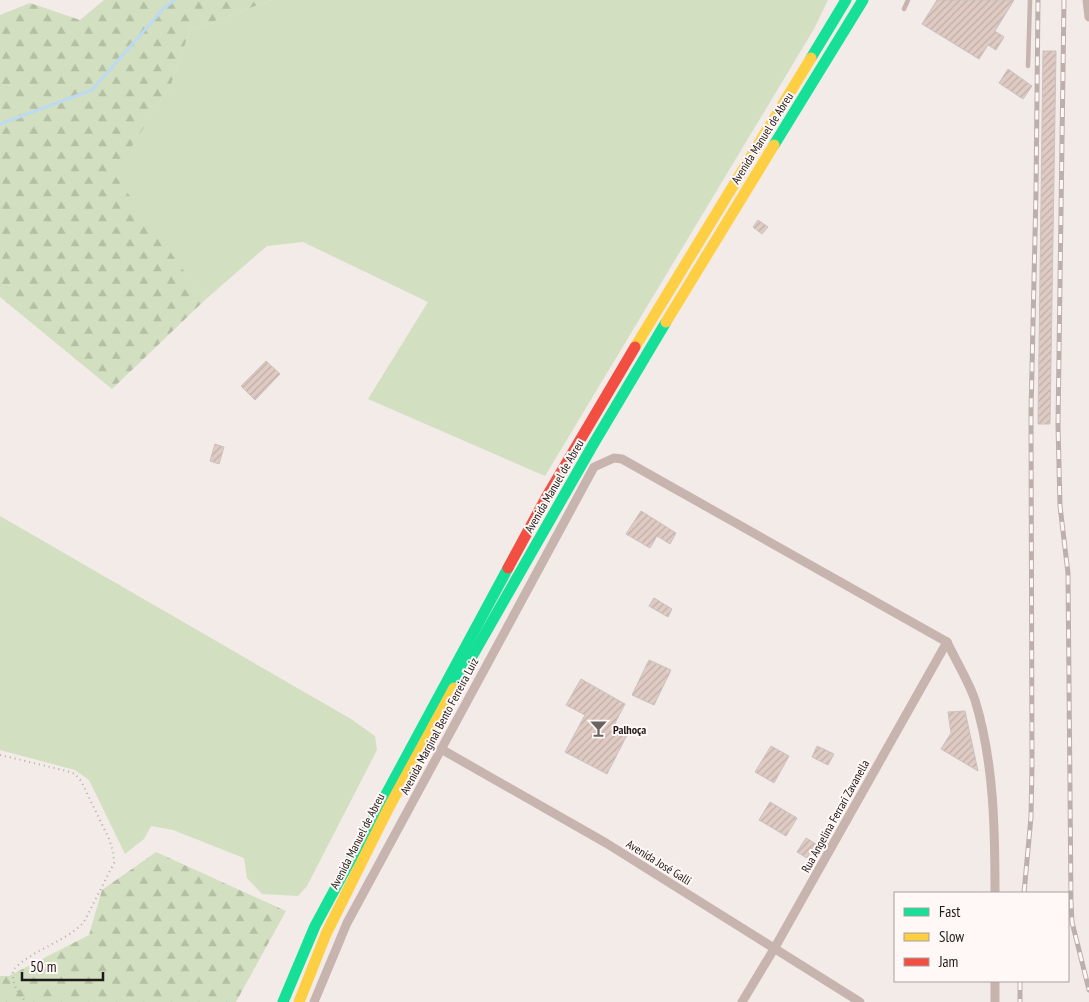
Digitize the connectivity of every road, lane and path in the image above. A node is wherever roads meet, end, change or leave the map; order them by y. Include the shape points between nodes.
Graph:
1 (846, 0) edge
2 (863, 0) edge
3 (908, 0) edge
4 (1030, 0) edge
5 (1087, 0) edge
6 (904, 9) dead end
7 (1089, 17) edge
8 (1028, 66) dead end
9 (947, 642) junction
10 (441, 749) junction
11 (0, 755) edge
12 (995, 892) edge
13 (774, 949) junction
14 (995, 982) edge
15 (26, 1002) edge
16 (283, 1002) edge
17 (299, 1002) edge
18 (314, 1002) edge
19 (742, 1002) edge
20 (860, 1002) edge
21 (995, 1002) edge

1 - 16 main road, Avenida Manuel de Abreu via 547,496 314,926
2 - 17 main road, Avenida Manuel de Abreu via 675,306 430,730 326,934
3 - 6 lane
4 - 8 lane
5 - 7 street
9 - 10 street, Avenida Marginal Bento Ferreira Luiz via 622,459 614,458 594,467
9 - 12 street via 974,700 987,755 995,827
9 - 13 street, Rua Angelina Ferrari Zavanella
10 - 13 street, Avenida José Galli via 606,843
10 - 18 street, Avenida Marginal Bento Ferreira Luiz via 347,923
11 - 15 path via 74,774 81,781 113,851 114,862 84,922 76,930 22,960 13,970 16,992
13 - 19 street, Rua Angelina Ferrari Zavanella
13 - 20 street, Avenida José Galli
14 - 21 street

